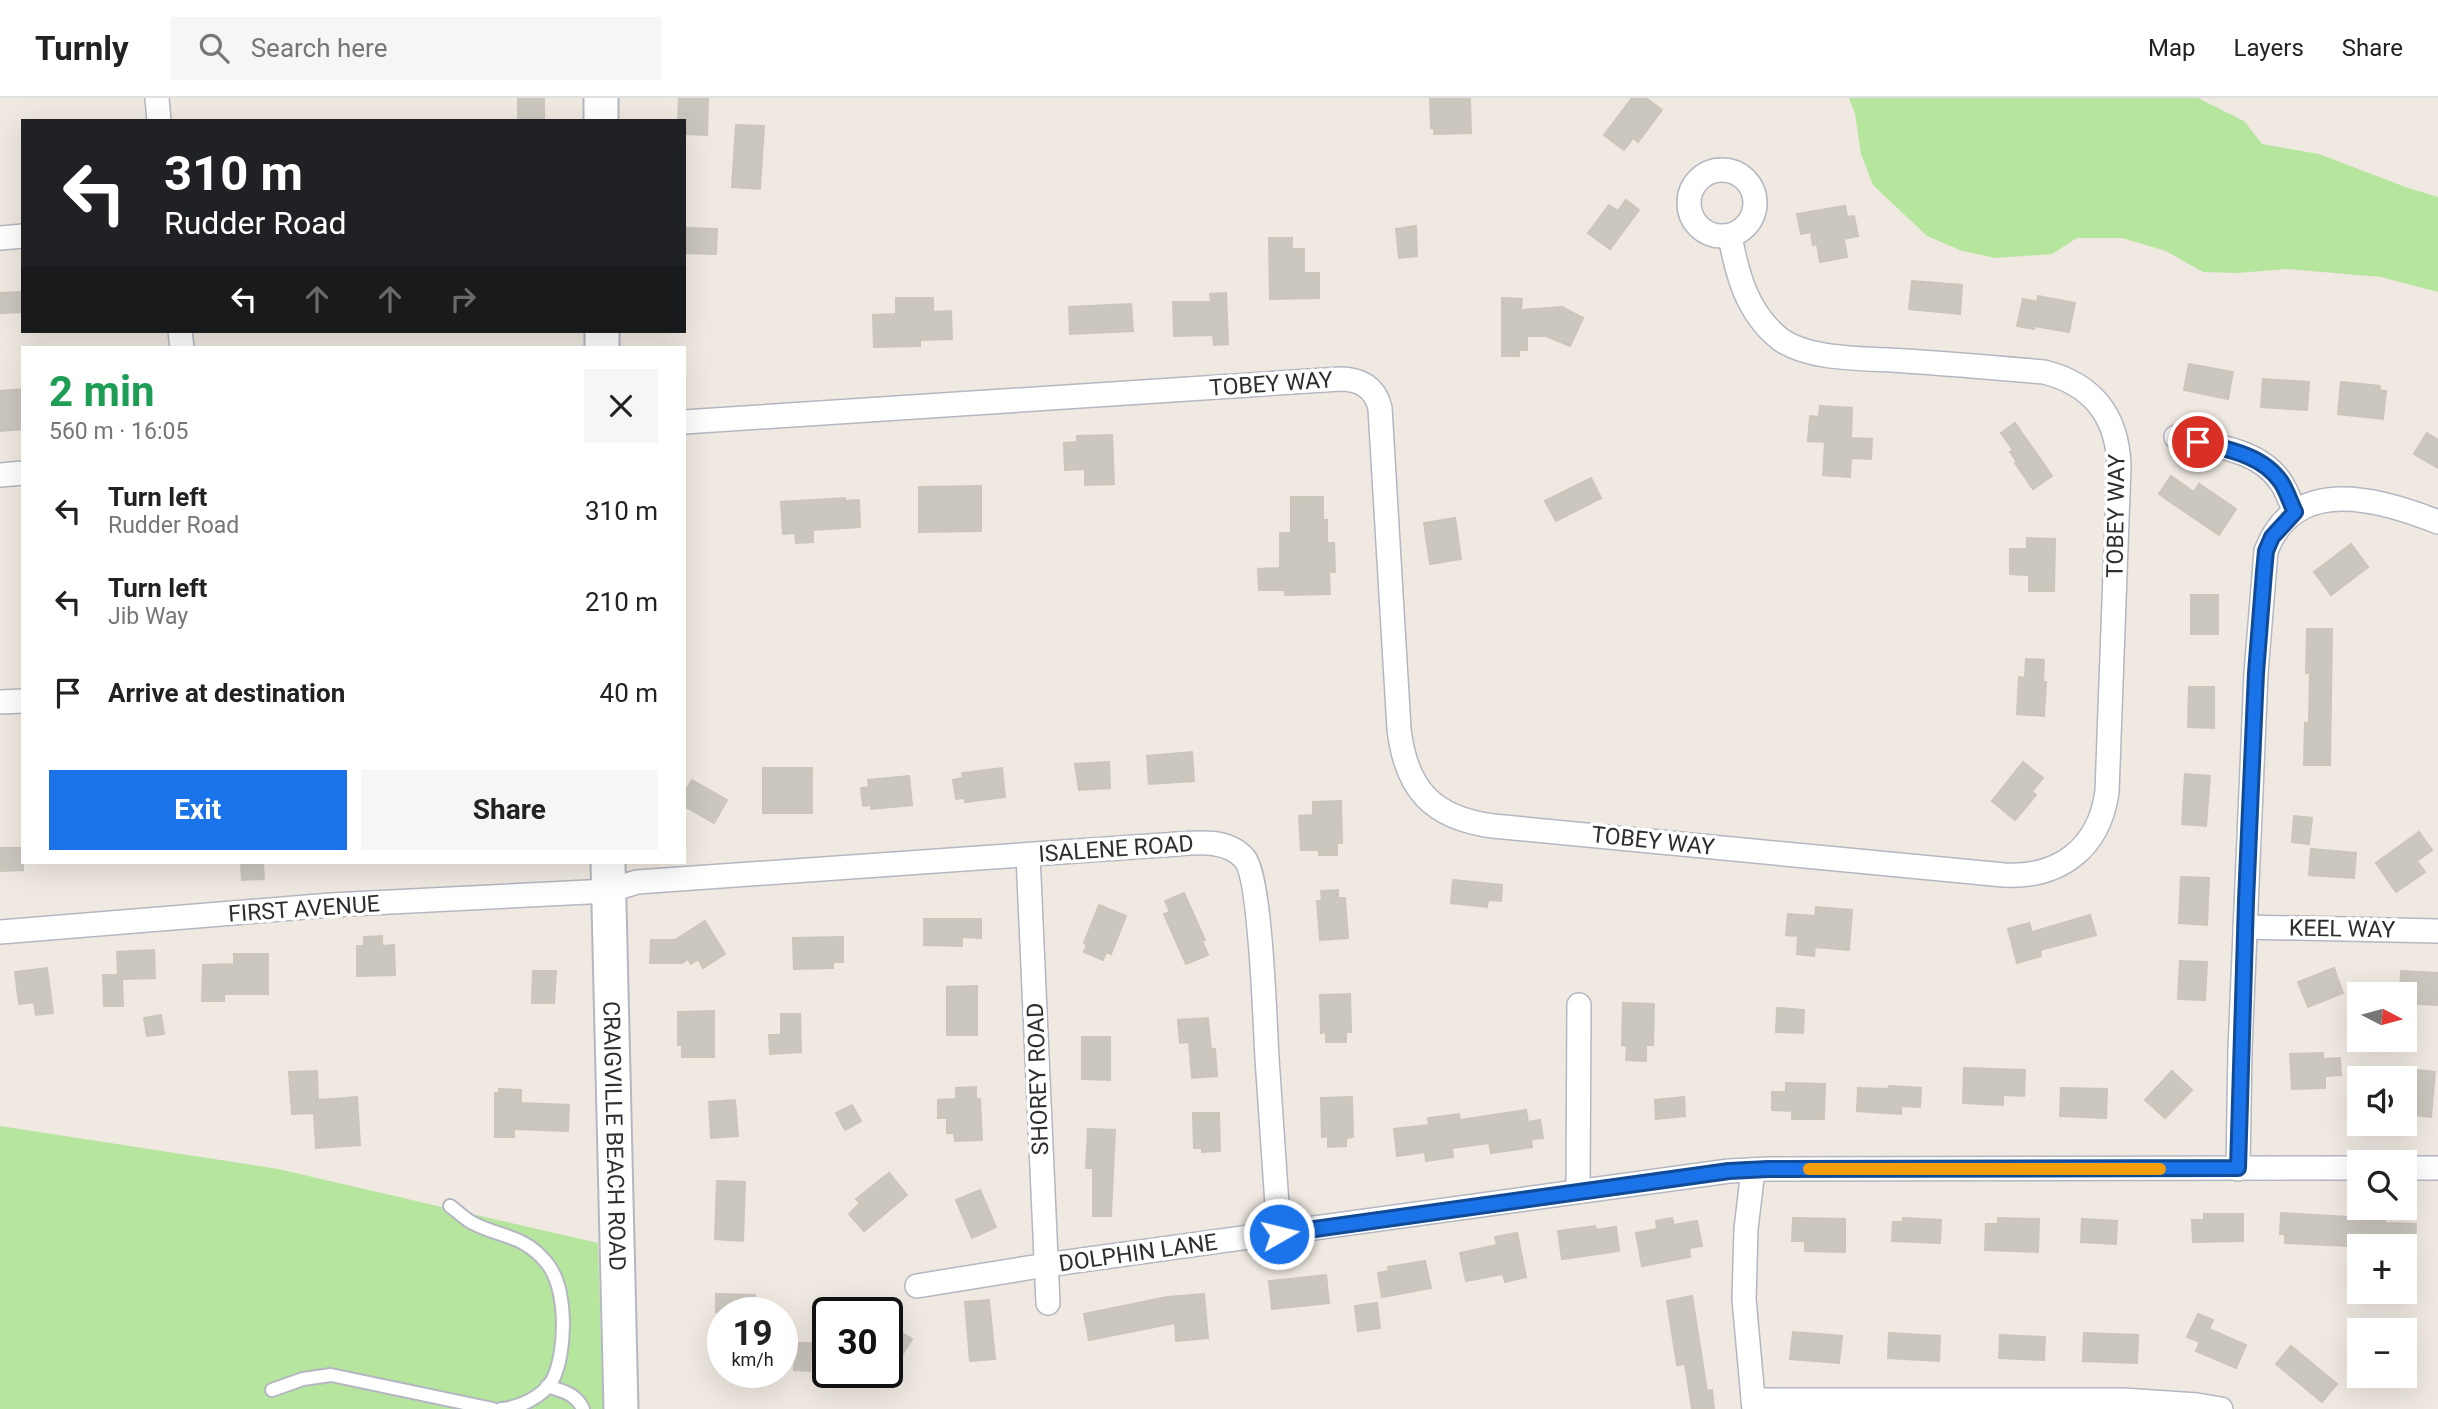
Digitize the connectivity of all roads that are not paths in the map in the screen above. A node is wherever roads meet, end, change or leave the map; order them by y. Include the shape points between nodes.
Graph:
1 (157, 98) edge
2 (601, 98) edge
3 (159, 119) edge
4 (601, 119) edge
5 (21, 236) edge
6 (1730, 236) dead end
7 (0, 238) edge
8 (686, 422) edge
9 (2176, 437) dead end
10 (21, 473) edge
11 (0, 475) edge
12 (2295, 512) junction
13 (2438, 522) edge
14 (21, 701) edge
15 (0, 702) edge
16 (1028, 855) junction
17 (608, 877) edge
18 (2245, 927) junction
19 (2438, 931) edge
20 (0, 932) edge
21 (1579, 1005) dead end
22 (2238, 1168) junction
23 (2347, 1168) edge
24 (2417, 1168) edge
25 (2438, 1168) edge
26 (1753, 1170) junction
27 (1578, 1191) junction
28 (450, 1206) dead end
29 (1279, 1234) junction
30 (1046, 1265) junction
31 (917, 1286) dead end
32 (1048, 1303) dead end
33 (547, 1386) junction
34 (272, 1390) dead end
35 (1753, 1405) edge
36 (493, 1409) edge
37 (501, 1409) edge
38 (583, 1409) edge
39 (621, 1409) edge
40 (2221, 1409) edge

1 - 3 street
2 - 4 main road
5 - 7 street
6 - 8 street, TOBEY WAY via 1739,279 1752,308 1790,345 1828,354 2058,375 2084,389 2111,423 2119,465 2107,792 2093,834 2061,864 2034,874 2004,875 1493,826 1445,813 1420,791 1404,762 1380,408 1373,392 1357,381
9 - 12 street via 2255,460 2281,481
10 - 11 street
12 - 13 street via 2322,499 2343,499 2389,506
12 - 18 street via 2272,537 2265,561
14 - 15 street
16 - 17 street, ISALENE ROAD via 637,882
16 - 29 street, ISALENE ROAD via 1208,843 1227,846 1247,860 1263,971
16 - 30 street, SHOREY ROAD
17 - 20 street, FIRST AVENUE
17 - 39 main road, CRAIGVILLE BEACH ROAD
18 - 19 street, KEEL WAY
18 - 22 street
21 - 27 street
22 - 23 street, DOLPHIN LANE
22 - 26 street, DOLPHIN LANE
24 - 25 street
26 - 27 street, DOLPHIN LANE
26 - 35 street via 1744,1299
27 - 29 street, DOLPHIN LANE
28 - 33 lane via 472,1223 530,1246 557,1278 563,1309 559,1361
29 - 30 street, DOLPHIN LANE
30 - 31 street, DOLPHIN LANE
30 - 32 street, SHOREY ROAD
33 - 37 lane via 530,1400
33 - 38 lane via 571,1394
34 - 36 lane via 331,1375
35 - 40 street via 2123,1400

